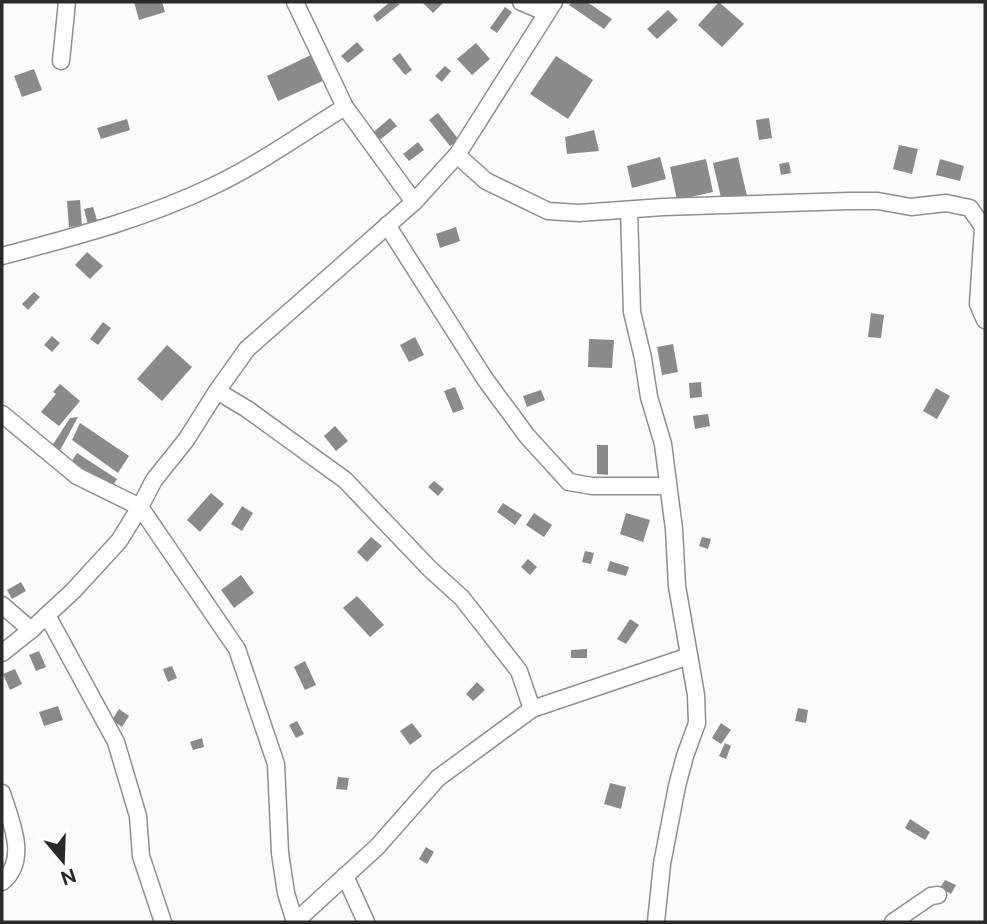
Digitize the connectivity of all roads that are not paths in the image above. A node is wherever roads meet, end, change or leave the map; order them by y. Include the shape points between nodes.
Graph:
1 (67, 2) edge
2 (295, 2) edge
3 (521, 2) edge
4 (550, 7) edge
5 (61, 61) dead end
6 (345, 107) junction
7 (457, 155) junction
8 (414, 202) junction
9 (629, 210) junction
10 (387, 225) junction
11 (2, 257) edge
12 (985, 320) edge
13 (217, 391) junction
14 (2, 414) edge
15 (668, 486) junction
16 (140, 507) junction
17 (2, 605) edge
18 (47, 615) junction
19 (31, 631) junction
20 (2, 653) edge
21 (689, 656) junction
22 (532, 709) junction
23 (2, 793) edge
24 (345, 876) junction
25 (2, 882) edge
26 (938, 895) dead end
27 (163, 922) edge
28 (366, 922) edge
29 (656, 922) edge
30 (893, 922) edge

1 - 5 street
2 - 6 street
3 - 4 street
4 - 7 street
6 - 8 street
6 - 11 street via 211,187 99,231
7 - 8 street
7 - 9 street via 486,181 548,211
8 - 10 street
9 - 12 street via 850,201 911,207 946,203 970,208 983,227 978,304
9 - 15 street via 632,312 663,444
10 - 13 street via 247,349
10 - 15 street via 485,379 569,482
13 - 16 street
13 - 22 street via 345,480 462,598 519,671
14 - 16 street via 77,476
15 - 21 street
16 - 18 street via 118,541
16 - 24 street via 237,649 276,764 281,853 295,922
17 - 19 street
18 - 19 street
18 - 27 street via 116,742 138,816 141,856
19 - 20 street
21 - 22 street
21 - 29 street via 697,723 677,786
22 - 24 street via 438,778
23 - 25 street via 17,852 15,868
24 - 28 street
26 - 30 street

